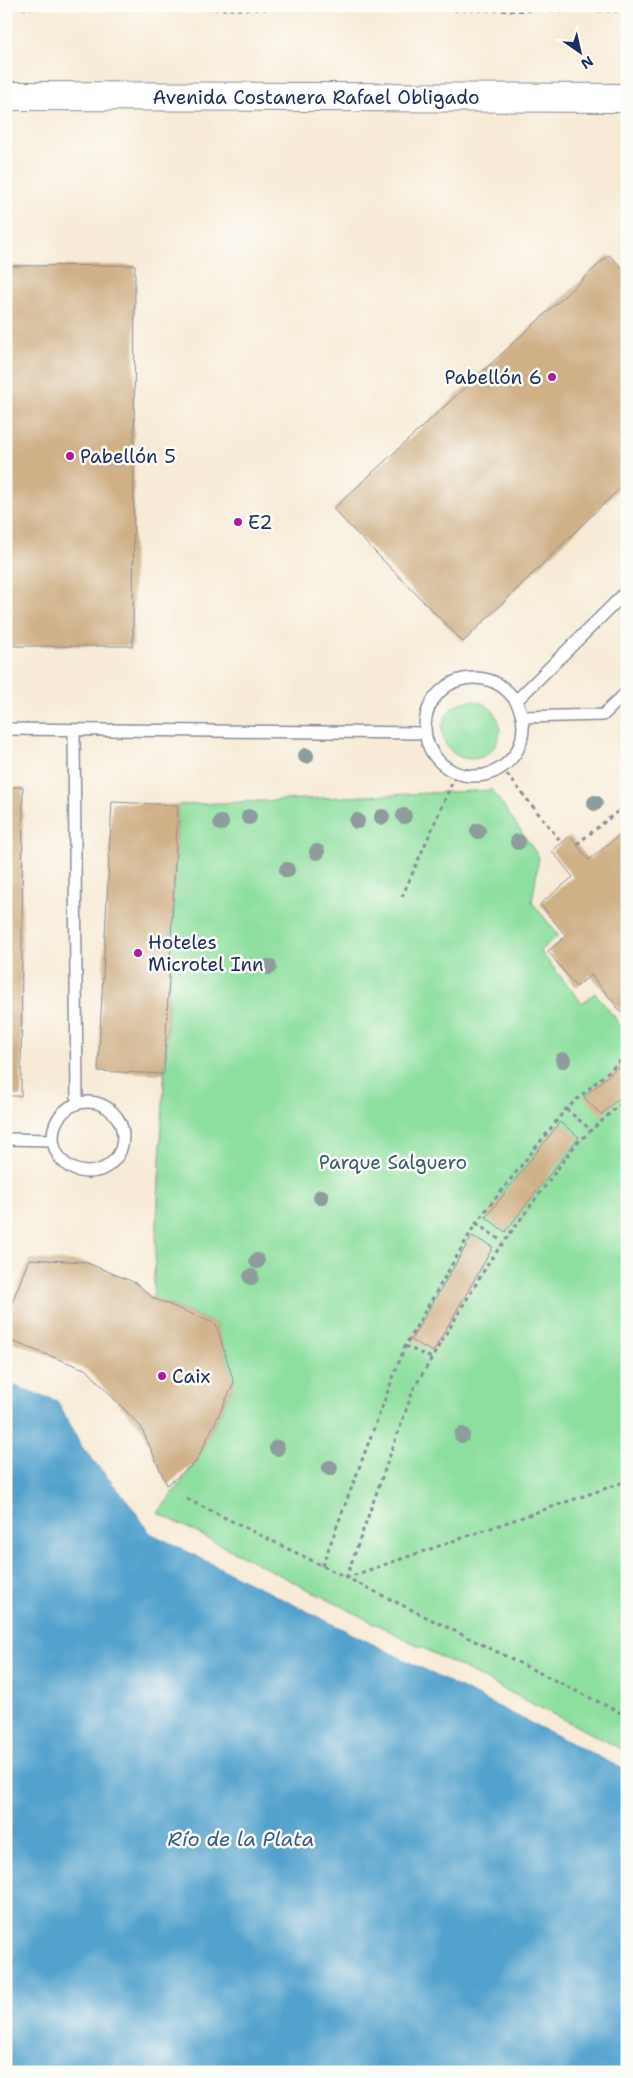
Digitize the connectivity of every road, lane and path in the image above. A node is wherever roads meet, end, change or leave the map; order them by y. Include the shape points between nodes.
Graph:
1 (6, 8) edge
2 (627, 11) edge
3 (6, 96) edge
4 (627, 98) edge
5 (627, 591) edge
6 (627, 692) edge
7 (516, 700) junction
8 (523, 717) junction
9 (6, 729) edge
10 (74, 730) junction
11 (425, 733) junction
12 (502, 768) junction
13 (456, 774) junction
14 (627, 804) edge
15 (562, 843) dead end
16 (577, 844) dead end
17 (402, 897) dead end
18 (627, 1055) edge
19 (627, 1098) edge
20 (77, 1103) junction
21 (566, 1109) junction
22 (591, 1130) junction
23 (6, 1139) edge
24 (53, 1140) junction
25 (476, 1223) junction
26 (503, 1242) junction
27 (405, 1346) junction
28 (432, 1358) junction
29 (627, 1481) edge
30 (187, 1500) dead end
31 (322, 1566) junction
32 (346, 1578) junction
33 (627, 1716) edge

1 - 2 path
3 - 4 main road, Avenida Costanera Rafael Obligado
5 - 7 lane
6 - 8 lane via 603,714
7 - 8 lane
7 - 11 lane via 506,688 491,680 474,677 458,681 443,689 432,701
8 - 12 lane via 524,735 518,752
9 - 10 lane
10 - 11 lane
10 - 20 lane
11 - 13 lane via 430,750 441,764
12 - 13 lane via 473,777
12 - 15 path
13 - 17 path
14 - 16 path
18 - 21 path
19 - 22 path
20 - 24 lane via 59,1117
20 - 24 lane via 100,1103 119,1117 123,1128 122,1151 106,1168 82,1172 62,1161
21 - 22 path
21 - 25 path
22 - 26 path via 576,1144
23 - 24 lane
25 - 26 path
25 - 27 path
26 - 28 path
27 - 28 path
27 - 31 path
28 - 32 path via 414,1388
29 - 32 path
30 - 31 path
31 - 32 path
32 - 33 path

